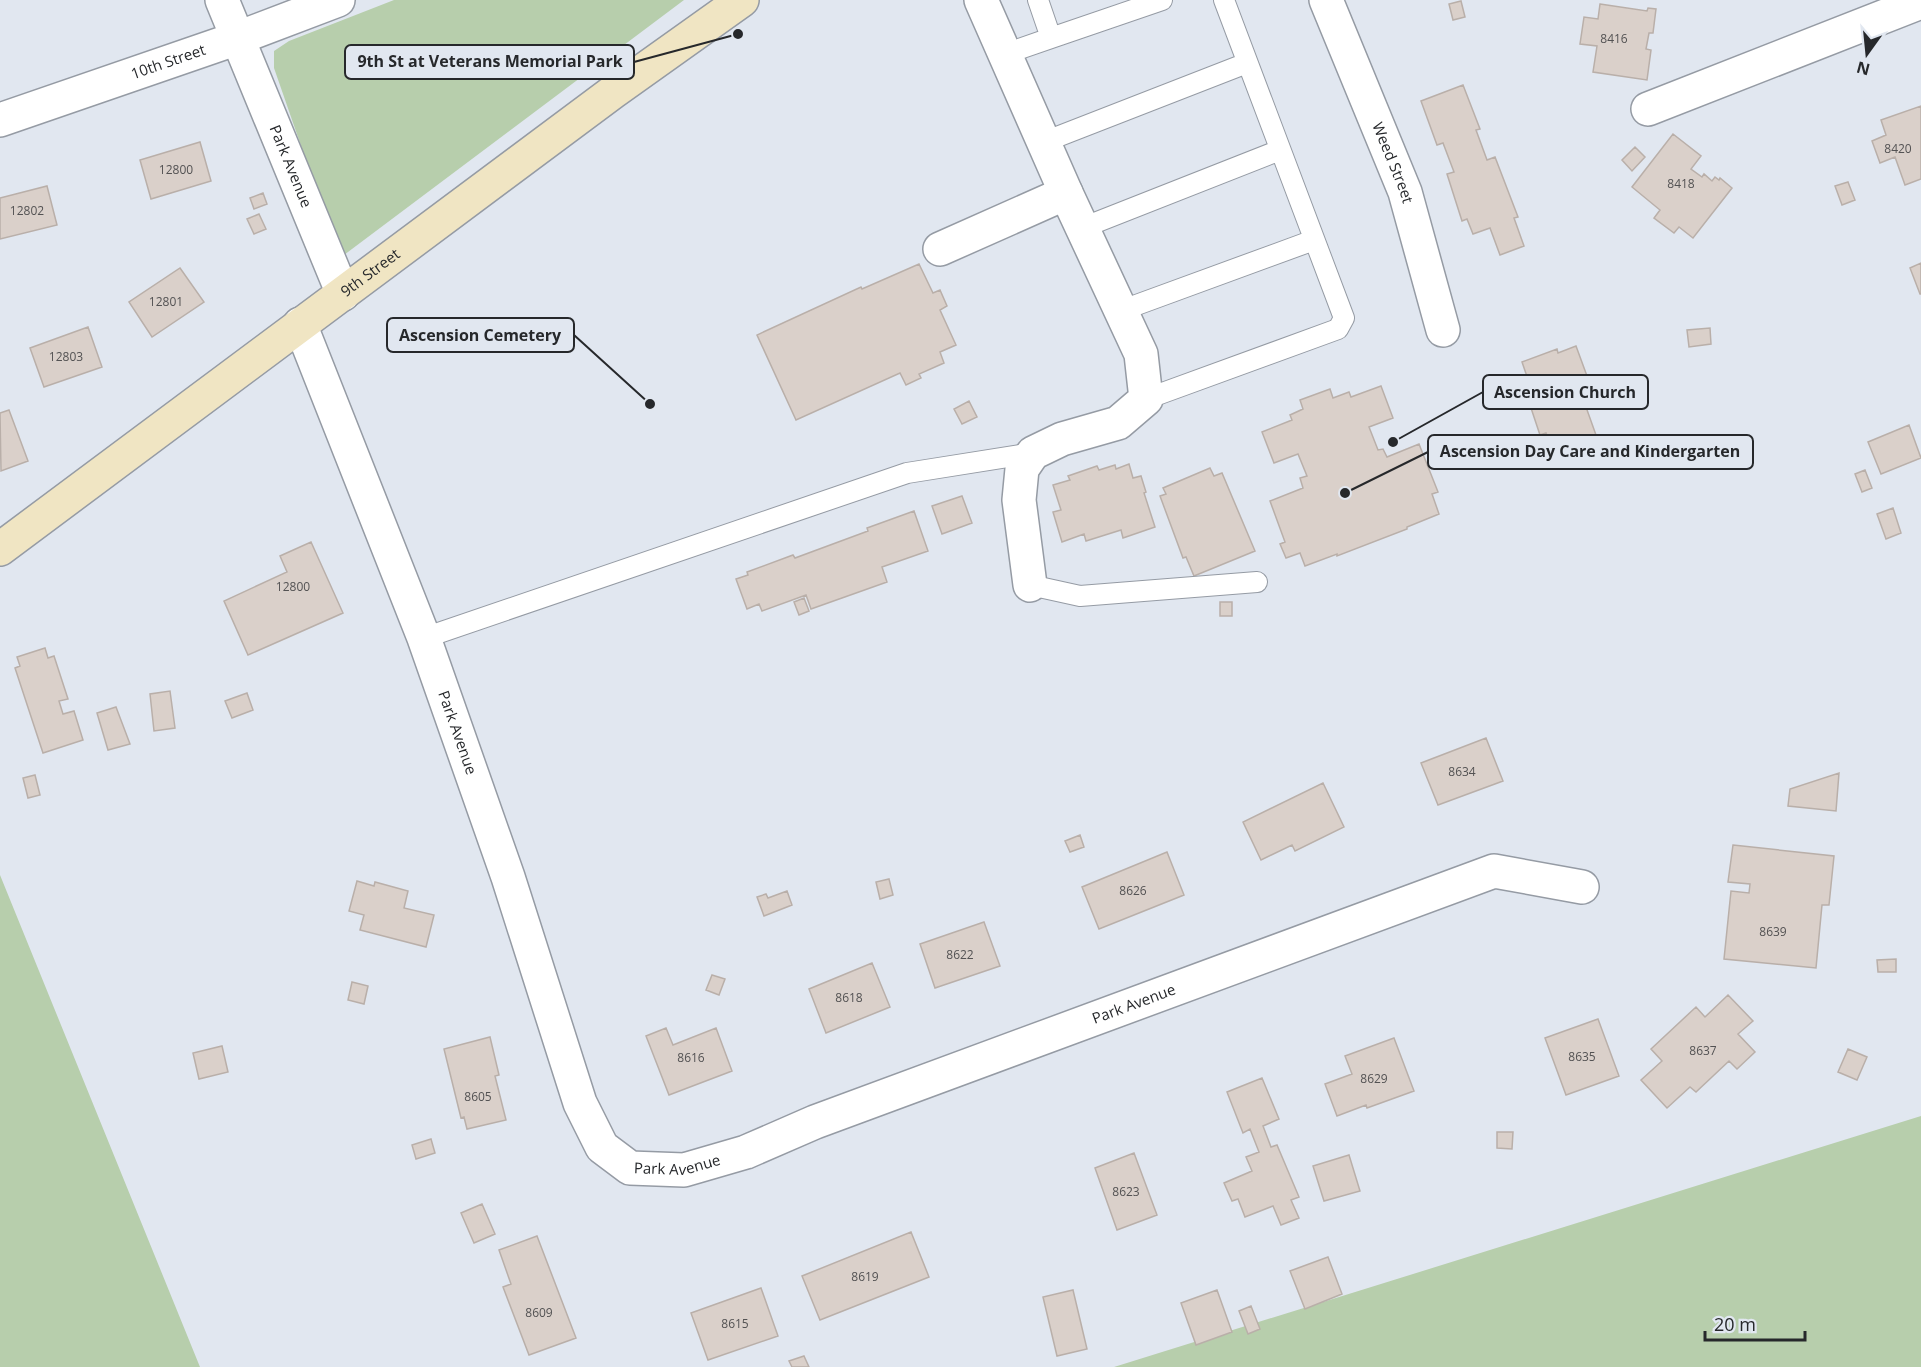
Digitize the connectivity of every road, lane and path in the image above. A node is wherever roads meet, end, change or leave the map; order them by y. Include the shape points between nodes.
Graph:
1 (222, 0) edge
2 (338, 0) edge
3 (742, 0) edge
4 (981, 0) edge
5 (1038, 0) edge
6 (1162, 0) edge
7 (1224, 0) edge
8 (1326, 0) edge
9 (1921, 2) edge
10 (238, 38) junction
11 (1051, 38) junction
12 (1005, 54) junction
13 (1247, 63) junction
14 (1648, 109) dead end
15 (0, 120) edge
16 (1044, 142) junction
17 (1280, 150) junction
18 (1066, 193) junction
19 (1082, 228) junction
20 (1314, 240) junction
21 (940, 249) dead end
22 (343, 294) junction
23 (1120, 311) junction
24 (300, 324) junction
25 (1443, 330) dead end
26 (1146, 399) junction
27 (1033, 453) junction
28 (0, 549) edge
29 (1257, 582) dead end
30 (1030, 585) joint
31 (424, 638) junction
32 (1582, 886) dead end

1 - 10 street, Park Avenue
2 - 10 street, 10th Street
3 - 22 main road, 9th Street
4 - 12 street
5 - 11 lane
6 - 11 lane
7 - 13 lane
8 - 25 street, Weed Street via 1405,192
9 - 14 street
10 - 15 street, 10th Street
10 - 22 street, Park Avenue
11 - 12 lane
12 - 16 street
13 - 16 lane
13 - 17 lane
16 - 18 street
17 - 19 lane
17 - 20 lane
18 - 19 street
18 - 21 street
19 - 23 street
20 - 23 lane
20 - 26 lane via 1344,318 1338,329
22 - 24 main road, 9th Street
23 - 26 street via 1141,354
24 - 28 main road, 9th Street
24 - 31 street, Park Avenue
26 - 27 street via 1118,423 1062,439
27 - 30 street via 1022,469 1019,500
27 - 31 lane via 907,473
29 - 30 lane via 1080,596
31 - 32 street, Park Avenue via 508,877 580,1103 602,1147 630,1168 684,1170 746,1152 815,1122 1494,871

